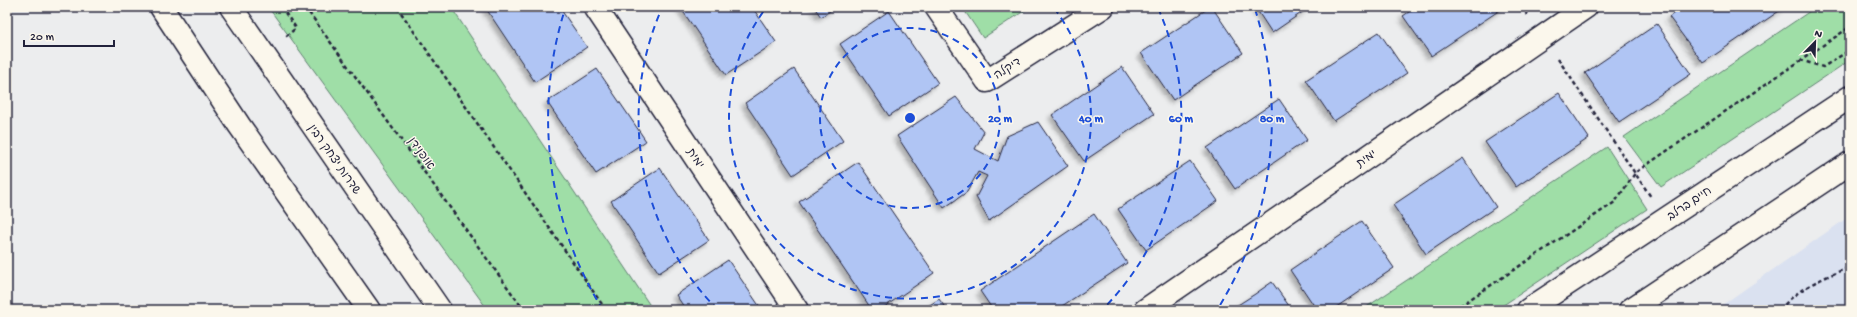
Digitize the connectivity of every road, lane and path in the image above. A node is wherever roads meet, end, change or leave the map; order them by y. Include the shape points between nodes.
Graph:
1 (162, 7) edge
2 (231, 7) edge
3 (281, 7) edge
4 (305, 7) edge
5 (397, 7) edge
6 (595, 7) edge
7 (936, 7) edge
8 (1103, 7) edge
9 (1586, 7) edge
10 (1850, 27) edge
11 (296, 28) dead end
12 (1542, 37) junction
13 (1850, 50) edge
14 (1800, 60) junction
15 (1850, 97) edge
16 (1850, 163) edge
17 (1636, 172) junction
18 (1850, 267) edge
19 (370, 310) edge
20 (440, 310) edge
21 (524, 310) edge
22 (606, 310) edge
23 (797, 310) edge
24 (1146, 310) edge
25 (1454, 310) edge
26 (1528, 310) edge
27 (1630, 310) edge
28 (1780, 310) edge

1 - 19 street via 239,125
2 - 20 street, שדרות יצחק רבין
3 - 11 path
4 - 21 path, אופנידן
5 - 22 path
6 - 23 street, ימית
7 - 8 street, דיקלה via 987,81
9 - 12 street, ימית
10 - 14 path
12 - 17 path
12 - 24 street, ימית
13 - 14 path via 1823,67
14 - 17 path
15 - 26 street, חיים ברלב
16 - 27 street
17 - 25 path via 1615,202
18 - 28 path via 1816,281

